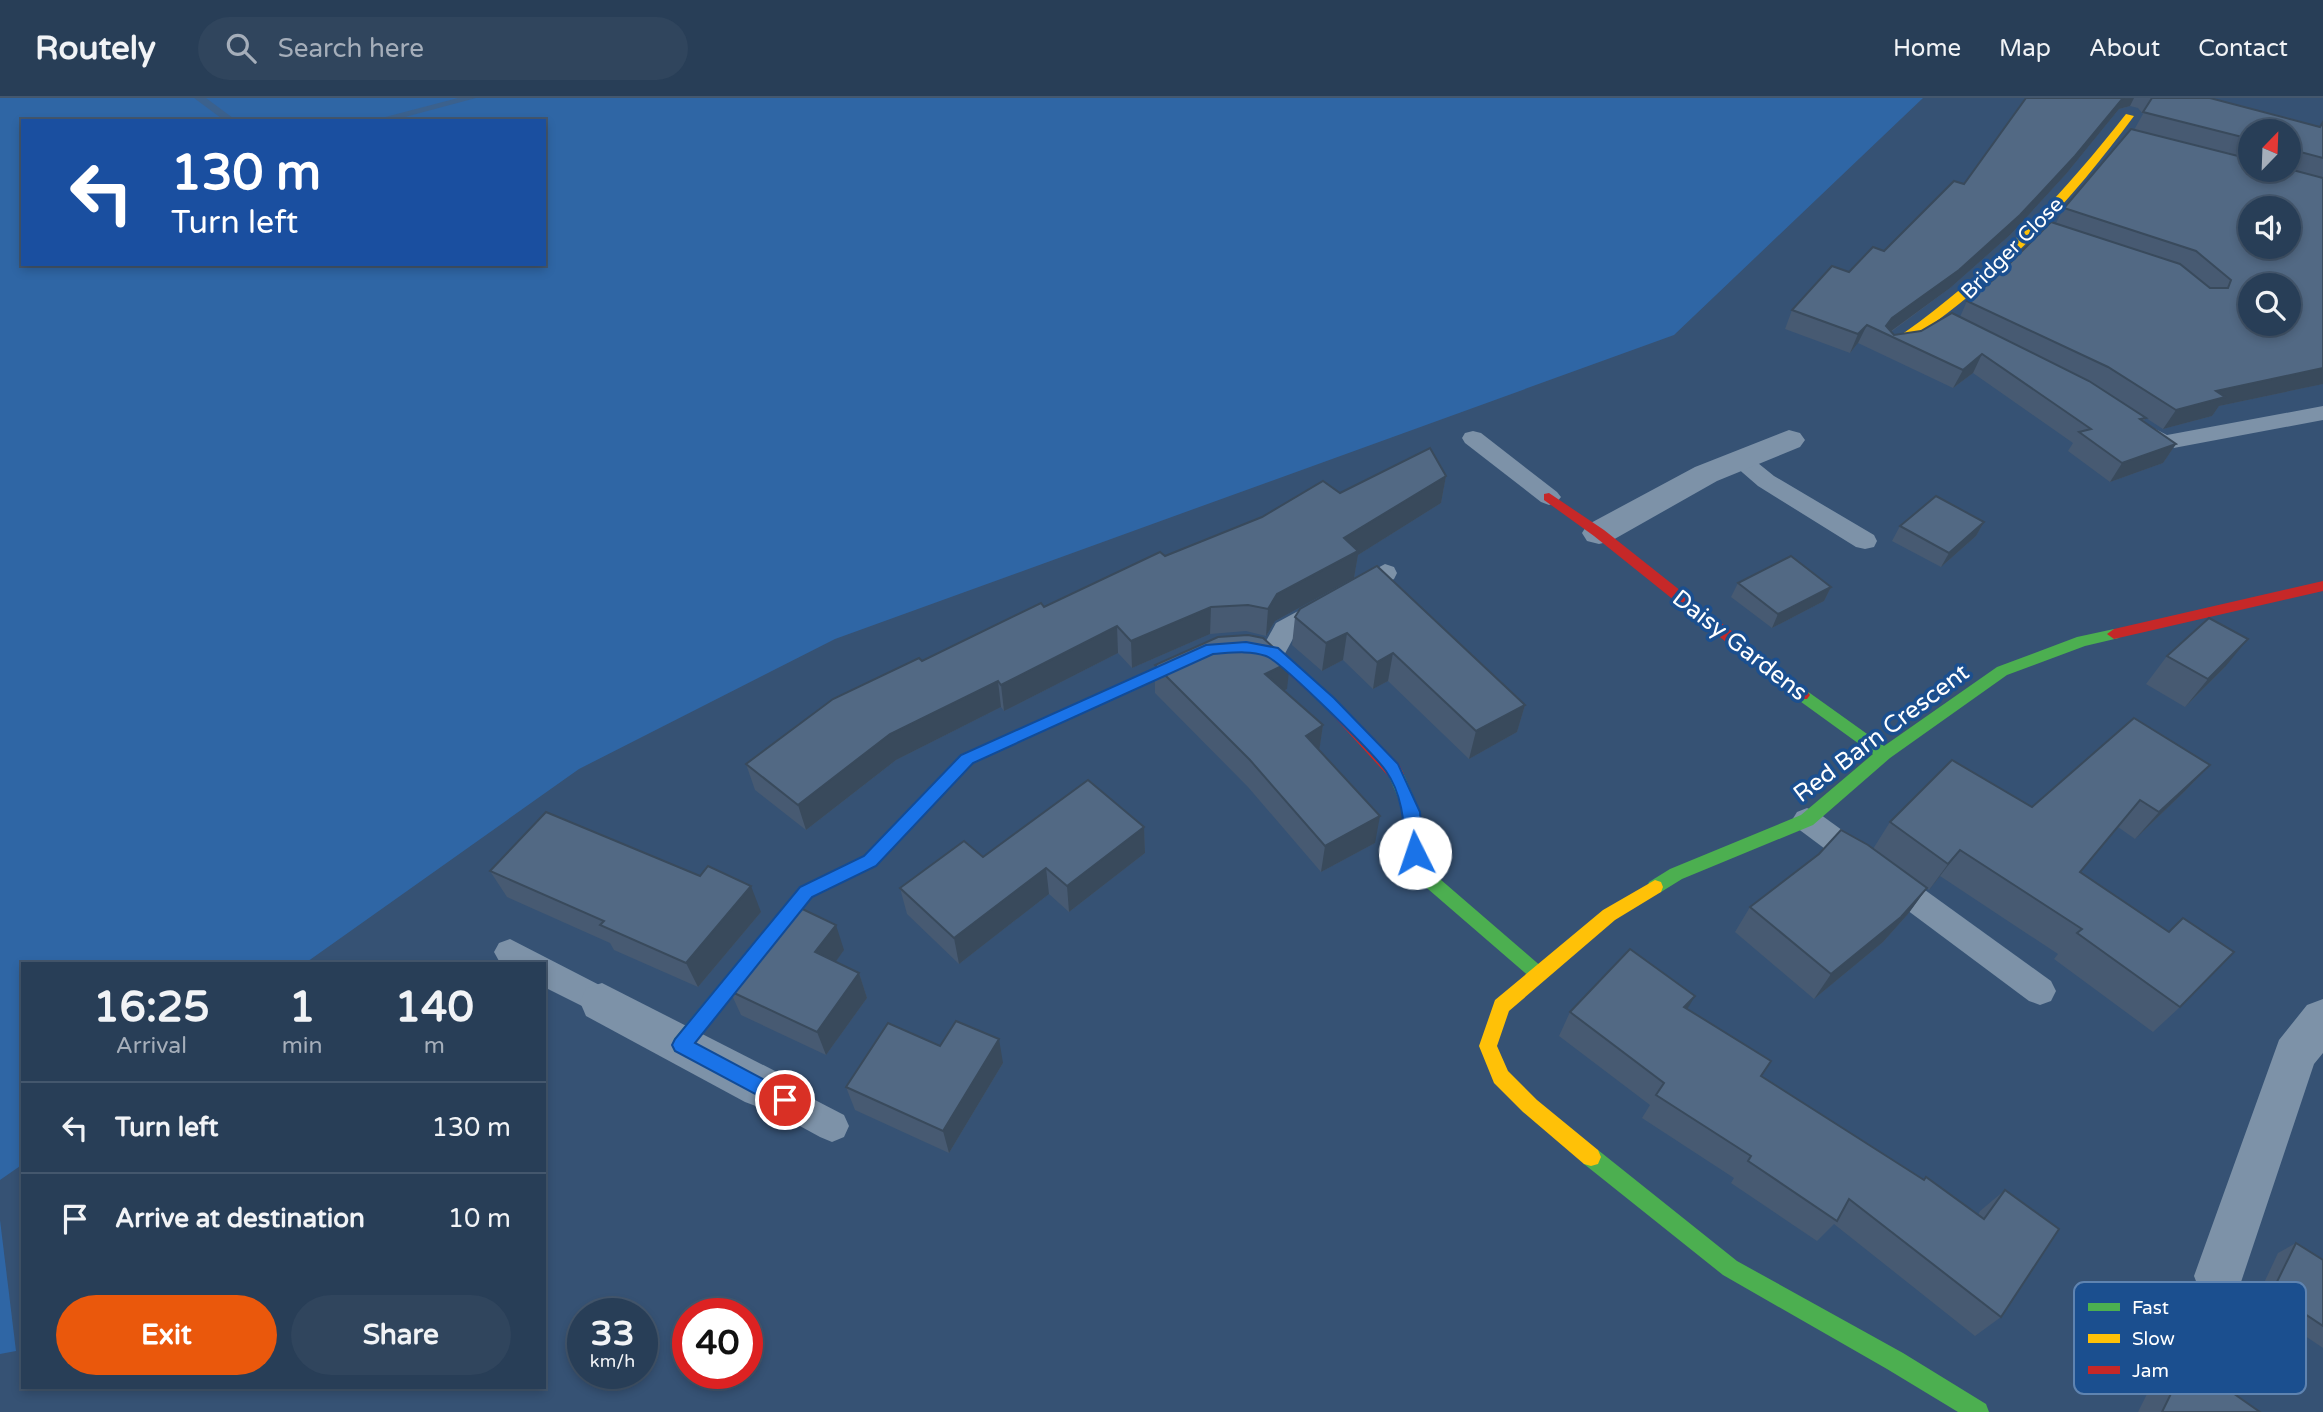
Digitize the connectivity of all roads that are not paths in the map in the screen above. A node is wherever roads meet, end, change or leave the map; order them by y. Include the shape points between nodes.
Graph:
1 (2127, 130) edge
2 (1895, 345) edge
3 (2323, 413) edge
4 (2120, 415) edge
5 (1473, 438) dead end
6 (1789, 440) dead end
7 (1740, 460) junction
8 (1549, 498) joint
9 (1599, 533) junction
10 (1865, 541) dead end
11 (1385, 573) edge
12 (2323, 586) edge
13 (1273, 652) junction
14 (1884, 754) junction
15 (1807, 820) junction
16 (546, 972) edge
17 (1537, 973) junction
18 (2040, 991) dead end
19 (602, 1003) joint
20 (2323, 1019) edge
21 (681, 1045) junction
22 (761, 1087) joint
23 (832, 1126) dead end
24 (2220, 1276) dead end
25 (1978, 1412) edge

1 - 2 street, Bridger Close via 2042,231 1944,322
3 - 4 lane via 2163,443
5 - 8 lane
6 - 7 street
7 - 9 street
7 - 10 lane
8 - 9 street, Daisy Gardens
9 - 14 street, Daisy Gardens via 1781,680
11 - 13 lane via 1285,629
12 - 14 street, Red Barn Crescent via 2082,641 2002,671
13 - 17 street via 1393,768 1412,812 1415,853 1427,878
13 - 21 street via 1246,647 1211,649 967,759 870,861 806,892
14 - 15 street, Red Barn Crescent
15 - 17 street, Red Barn Crescent via 1676,874 1609,915
15 - 18 lane
16 - 19 lane
17 - 25 street, Red Barn Crescent via 1501,1006 1489,1046 1501,1077 1602,1167 1730,1268
19 - 21 street
20 - 24 street via 2295,1054
21 - 22 street
22 - 23 lane

